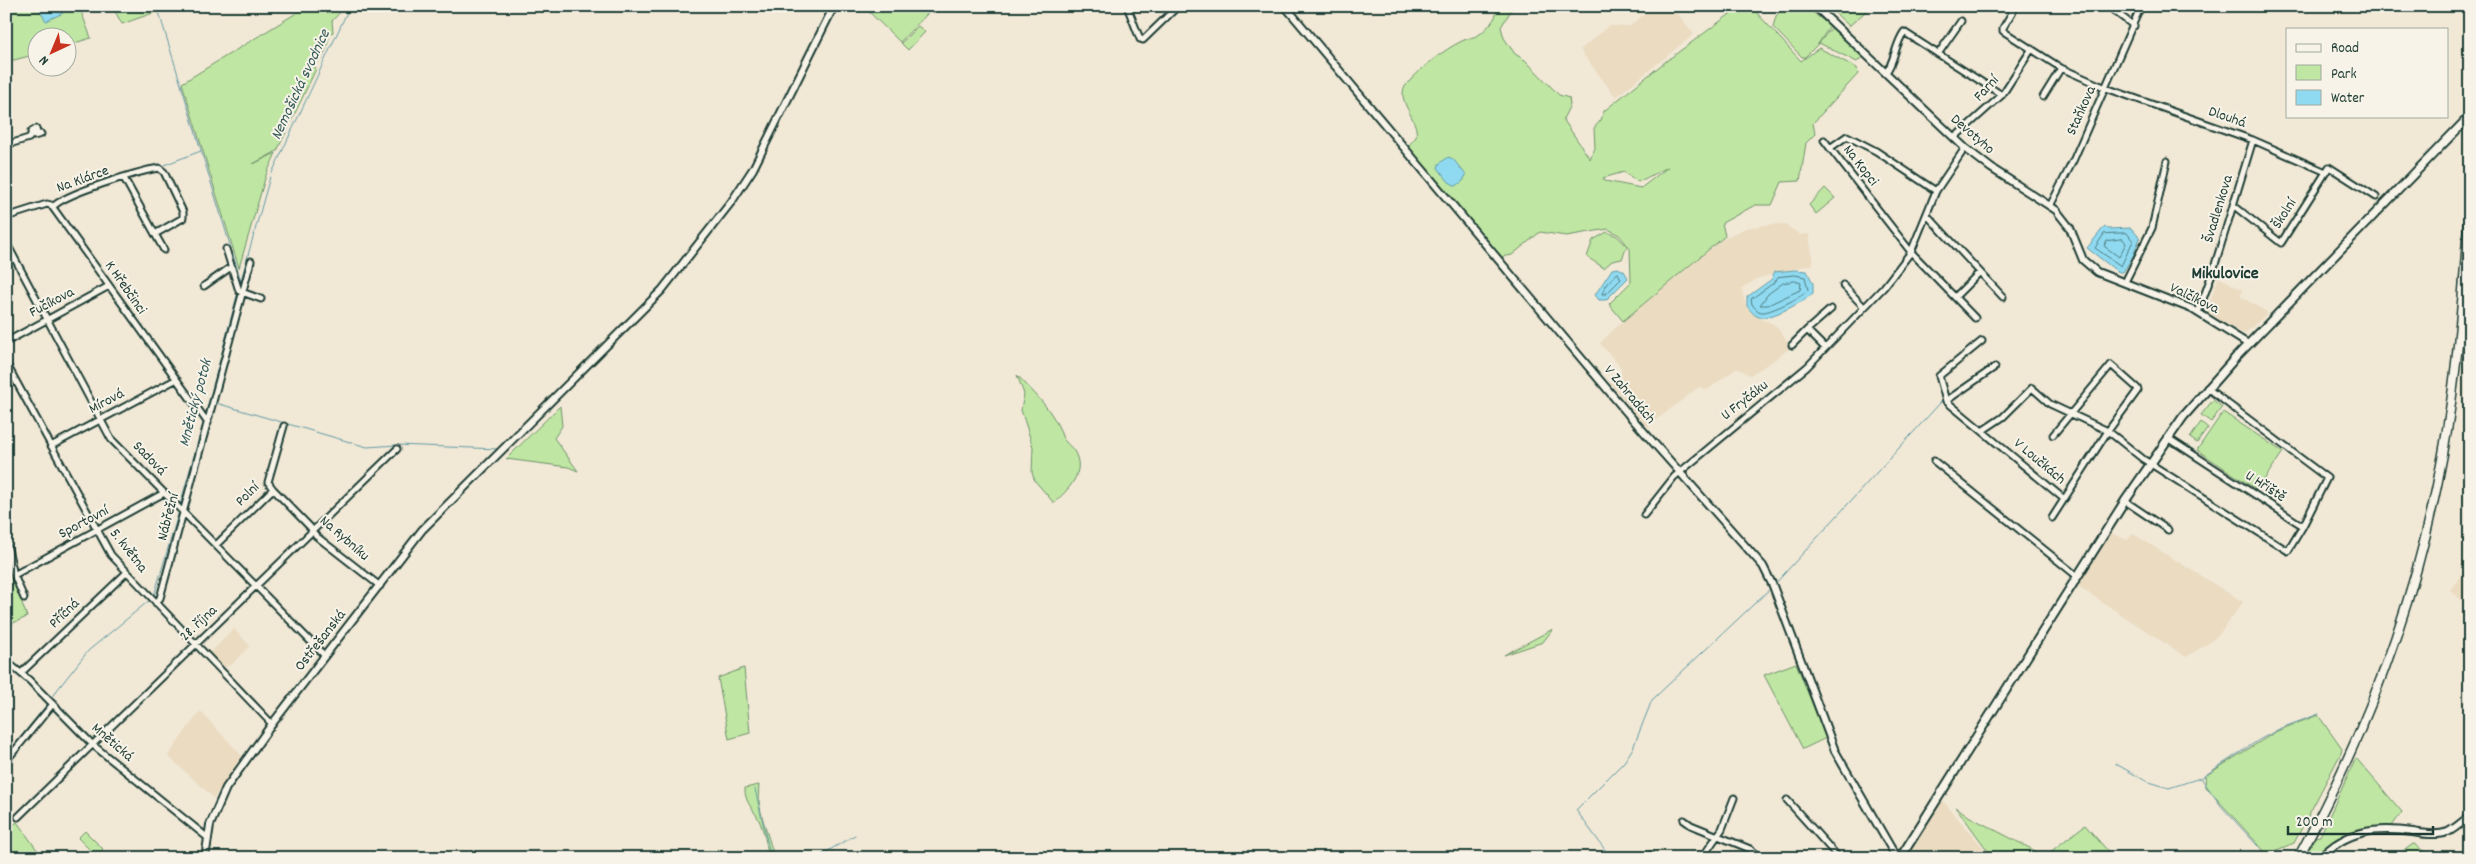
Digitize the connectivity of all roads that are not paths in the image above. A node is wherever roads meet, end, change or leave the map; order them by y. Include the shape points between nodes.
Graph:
1 (834, 6) edge
2 (1127, 6) edge
3 (1178, 6) edge
4 (1284, 6) edge
5 (1815, 6) edge
6 (2007, 6) edge
7 (2141, 6) edge
8 (2014, 8) edge
9 (2114, 8) edge
10 (1962, 21) dead end
11 (2134, 26) junction
12 (2030, 50) junction
13 (1938, 54) junction
14 (2061, 68) junction
15 (1886, 72) junction
16 (2106, 88) junction
17 (2002, 95) junction
18 (2043, 97) dead end
19 (2470, 116) edge
20 (37, 134) dead end
21 (1954, 138) junction
22 (1824, 140) dead end
23 (2253, 140) junction
24 (6, 145) edge
25 (1830, 148) junction
26 (1965, 148) junction
27 (2167, 161) dead end
28 (2326, 172) junction
29 (124, 178) junction
30 (1936, 191) junction
31 (2376, 197) dead end
32 (2470, 198) edge
33 (2233, 205) junction
34 (2050, 206) junction
35 (53, 207) junction
36 (1927, 215) junction
37 (6, 217) edge
38 (155, 234) junction
39 (6, 242) edge
40 (226, 249) dead end
41 (164, 250) dead end
42 (1911, 252) junction
43 (251, 261) dead end
44 (232, 267) junction
45 (1980, 272) junction
46 (2125, 282) junction
47 (1843, 285) dead end
48 (109, 286) junction
49 (204, 286) dead end
50 (242, 293) junction
51 (2003, 296) dead end
52 (1955, 297) junction
53 (261, 299) dead end
54 (1864, 307) junction
55 (1831, 309) dead end
56 (2198, 312) junction
57 (1975, 318) dead end
58 (48, 319) junction
59 (1807, 330) junction
60 (1982, 341) dead end
61 (6, 342) edge
62 (2248, 344) junction
63 (1792, 345) dead end
64 (1825, 348) junction
65 (6, 363) edge
66 (1994, 366) dead end
67 (175, 380) junction
68 (2207, 388) junction
69 (1946, 401) junction
70 (2071, 413) junction
71 (101, 419) junction
72 (205, 421) junction
73 (284, 426) dead end
74 (1982, 431) junction
75 (2108, 431) junction
76 (2053, 435) dead end
77 (2168, 438) junction
78 (51, 446) junction
79 (397, 449) dead end
80 (1934, 461) dead end
81 (2150, 463) junction
82 (1679, 472) junction
83 (273, 488) junction
84 (164, 493) junction
85 (2064, 499) junction
86 (2125, 501) junction
87 (180, 509) junction
88 (1644, 515) dead end
89 (2052, 518) dead end
90 (2304, 526) junction
91 (2168, 530) dead end
92 (96, 531) junction
93 (313, 532) junction
94 (6, 540) edge
95 (216, 545) junction
96 (126, 572) junction
97 (14, 575) junction
98 (2077, 576) junction
99 (380, 586) junction
100 (257, 587) junction
101 (24, 598) dead end
102 (156, 603) junction
103 (196, 645) junction
104 (325, 656) junction
105 (6, 661) edge
106 (21, 672) junction
107 (53, 704) junction
108 (272, 724) junction
109 (93, 745) junction
110 (6, 761) edge
111 (1734, 798) dead end
112 (1788, 800) dead end
113 (2470, 816) edge
114 (18, 817) dead end
115 (1684, 820) dead end
116 (1717, 836) junction
117 (208, 841) junction
118 (1757, 853) junction
119 (1898, 856) edge
120 (206, 858) edge
121 (1702, 858) edge
122 (1752, 858) edge
123 (1762, 858) edge
124 (1839, 858) edge
125 (2298, 858) edge
126 (2320, 858) edge

1 - 99 street, Ostřešanská via 753,169 732,201 657,295 428,523
2 - 3 street via 1143,40
4 - 82 street, V Zahradách
5 - 15 street, Devotyho
6 - 8 street, Dlouhá
7 - 11 street, Staňkova
8 - 12 street, Dlouhá via 2003,31
9 - 11 street
10 - 13 street
11 - 16 street, Staňkova
12 - 14 street, Dlouhá
12 - 17 street, Farní
13 - 15 street via 1904,32
13 - 17 street
14 - 16 street, Dlouhá
14 - 18 street
15 - 21 street, Devotyho
16 - 23 street, Dlouhá
16 - 34 street, Staňkova
17 - 21 street, Farní
19 - 62 main road
20 - 24 street
21 - 26 street, Devotyho
22 - 25 street
23 - 28 street, Dlouhá
23 - 33 street, Švadlenkova
25 - 30 street, Na Kopci via 1847,136
25 - 42 street, Na Kopci
26 - 30 street
26 - 34 street, Devotyho
27 - 46 street via 2152,228
28 - 31 street, Dlouhá via 2329,167
28 - 33 street, Školní via 2282,243
29 - 35 street, Na Klárce via 65,197
29 - 38 street, Na Klárce
29 - 38 street, Na Klárce via 157,168 164,172 184,215
30 - 36 street
32 - 125 main road via 2453,391 2436,488 2416,572 2360,732
33 - 56 street, Švadlenkova
34 - 46 street, Valčíkova via 2068,224 2086,264 2101,275
35 - 37 street via 47,204
35 - 48 street, K Hřebčinci
36 - 42 street
36 - 45 street
38 - 41 street, Na Klárce
39 - 58 street, Sadová
40 - 44 street
42 - 52 street, Na Kopci
42 - 54 street, U Fryčáku
43 - 50 street, Nábřežní
44 - 49 street
44 - 50 street
45 - 51 street
45 - 52 street
46 - 56 street, Valčíkova
47 - 54 street
48 - 58 street, Fučíkova
48 - 67 street, K Hřebčinci
50 - 53 street
50 - 72 street, Nábřežní
52 - 57 street, Na Kopci
54 - 64 street, U Fryčáku
55 - 59 street
56 - 62 street, Valčíkova
58 - 61 street, Fučíkova
58 - 71 street, Sadová
59 - 63 street
59 - 64 street
60 - 69 street via 1938,376
62 - 68 main road
64 - 82 street, U Fryčáku via 1800,373
65 - 78 street, 5. května
66 - 69 street
67 - 71 street, Mírová
67 - 72 street, K Hřebčinci
68 - 77 main road
68 - 90 street via 2327,478
69 - 74 street, V Loučkách
70 - 74 street via 2050,404 2032,388 2003,417
70 - 75 street
70 - 75 street, V Loučkách via 2111,365 2138,390
70 - 76 street, V Loučkách
71 - 78 street, Mírová
71 - 84 street, Sadová via 112,439
72 - 87 street, Nábřežní
73 - 83 street, Polní via 268,482
74 - 85 street, V Loučkách
75 - 81 street
75 - 85 street, V Loučkách
77 - 81 main road
77 - 90 street, U Hřiště
78 - 92 street, 5. května
79 - 93 street, 28. října
80 - 98 street
81 - 86 main road
81 - 90 street via 2288,551
82 - 88 street, U Fryčáku
82 - 119 street, V Zahradách via 1758,560 1773,586 1835,751
83 - 93 street, Na Rybníku
83 - 95 street, Polní
84 - 87 street, Sadová
84 - 92 street, Sportovní
85 - 89 street
86 - 91 street
86 - 98 main road
87 - 95 street, Sadová
87 - 102 street, Nábřežní via 160,598
92 - 96 street, 5. května
92 - 97 street, Sportovní
93 - 99 street, Na Rybníku
93 - 100 street, 28. října
94 - 97 street
95 - 100 street, Sadová
96 - 102 street, 5. května
96 - 106 street, Příčná
97 - 101 street
98 - 119 main road
99 - 104 street, Ostřešanská
100 - 103 street, 28. října
100 - 104 street, Sadová
102 - 103 street, 5. května
103 - 108 street, 5. května
103 - 109 street, 28. října
104 - 108 street, Ostřešanská
105 - 106 street, Mnětická
106 - 107 street, Mnětická
107 - 109 street, Mnětická
107 - 110 street
108 - 117 street, Ostřešanská via 223,793 213,816
109 - 114 street, 28. října
109 - 117 street, Mnětická
111 - 116 street
112 - 124 street
113 - 126 street via 2441,834 2387,829 2362,831 2339,841
115 - 116 street
116 - 118 street
116 - 121 street
117 - 120 street, Ostřešanská
118 - 122 street
118 - 123 street

